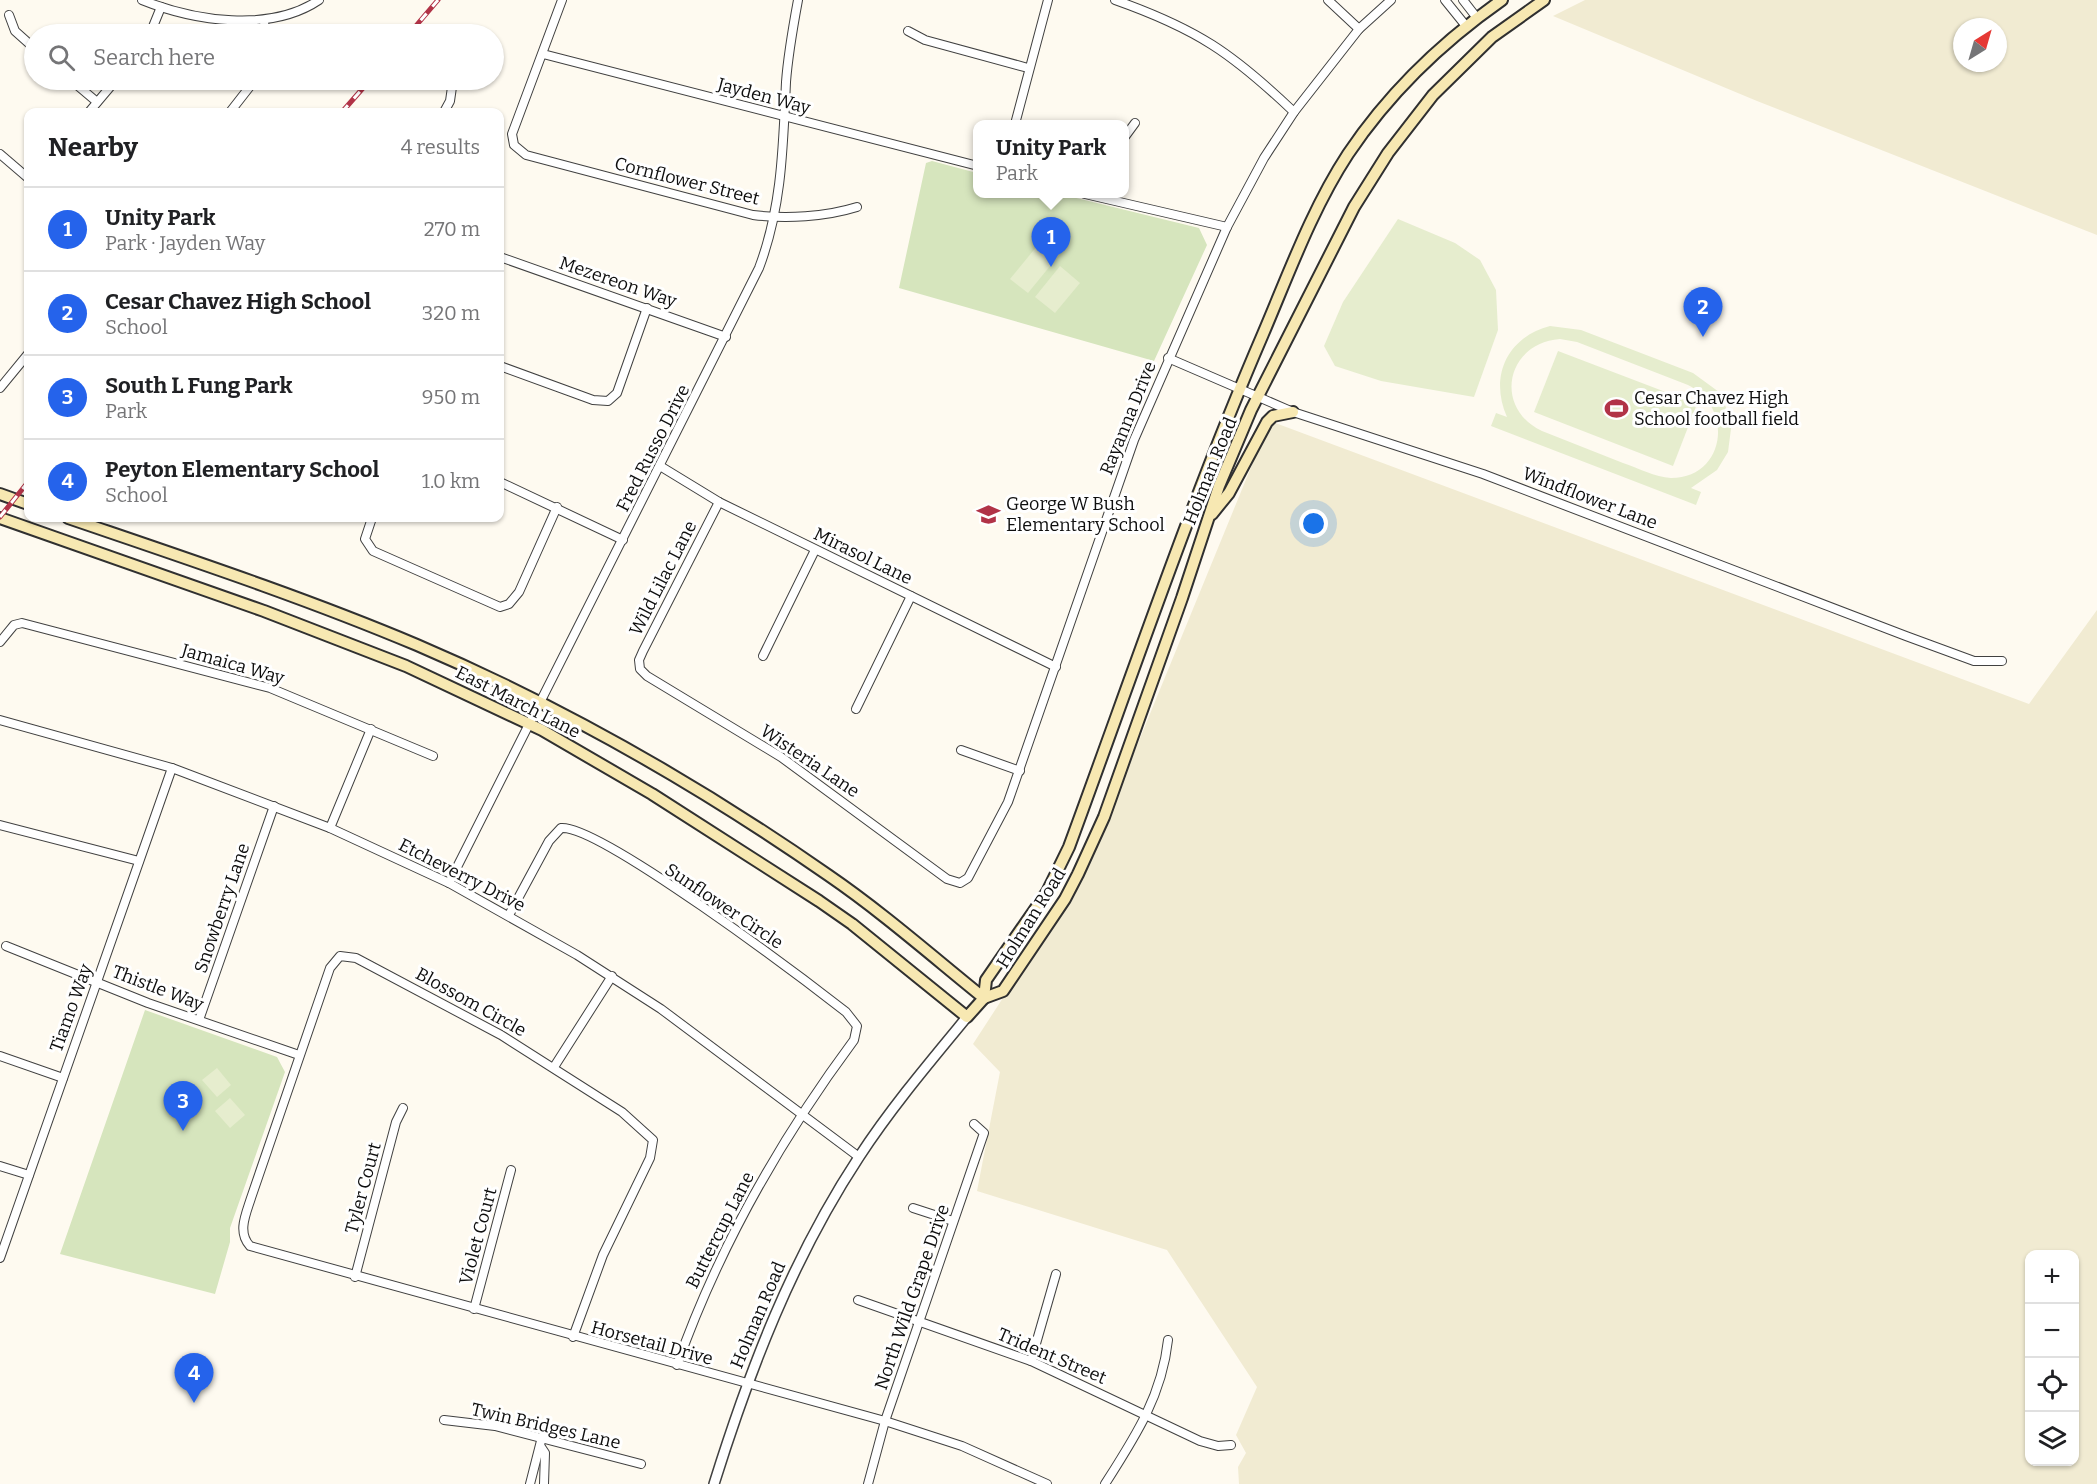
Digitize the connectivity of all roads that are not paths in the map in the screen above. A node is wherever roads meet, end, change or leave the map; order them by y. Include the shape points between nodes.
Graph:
1 (142, 0) edge
2 (319, 0) edge
3 (562, 0) edge
4 (798, 0) edge
5 (1048, 0) edge
6 (1115, 0) edge
7 (1329, 0) edge
8 (1391, 0) edge
9 (1445, 0) edge
10 (1463, 0) edge
11 (1502, 0) edge
12 (1544, 0) edge
13 (161, 7) junction
14 (9, 15) dead end
15 (1477, 18) junction
16 (264, 21) junction
17 (154, 24) edge
18 (264, 24) edge
19 (1466, 26) junction
20 (1359, 29) junction
21 (908, 31) dead end
22 (24, 39) edge
23 (543, 54) junction
24 (1028, 68) junction
25 (83, 90) edge
26 (107, 90) edge
27 (247, 90) edge
28 (452, 90) edge
29 (97, 102) junction
30 (92, 108) edge
31 (233, 108) edge
32 (446, 108) edge
33 (1294, 112) junction
34 (785, 117) junction
35 (1016, 120) edge
36 (1135, 123) dead end
37 (1129, 132) edge
38 (0, 153) edge
39 (973, 165) edge
40 (24, 174) edge
41 (1115, 198) edge
42 (857, 207) dead end
43 (776, 218) junction
44 (1227, 227) junction
45 (504, 258) edge
46 (647, 308) junction
47 (726, 337) junction
48 (1168, 358) junction
49 (24, 359) edge
50 (504, 367) edge
51 (0, 388) edge
52 (1239, 390) junction
53 (1258, 398) junction
54 (1293, 412) junction
55 (660, 466) junction
56 (504, 484) edge
57 (0, 494) edge
58 (719, 502) junction
59 (24, 503) edge
60 (556, 507) junction
61 (0, 518) edge
62 (1207, 521) junction
63 (79, 522) edge
64 (370, 522) edge
65 (623, 540) junction
66 (816, 550) junction
67 (911, 596) junction
68 (0, 642) edge
69 (763, 656) dead end
70 (2002, 661) dead end
71 (1056, 667) junction
72 (640, 669) joint
73 (539, 703) junction
74 (856, 709) dead end
75 (0, 720) edge
76 (529, 723) junction
77 (371, 729) junction
78 (961, 750) dead end
79 (433, 756) dead end
80 (172, 768) junction
81 (1020, 771) junction
82 (274, 806) junction
83 (0, 825) edge
84 (330, 828) junction
85 (139, 861) junction
86 (449, 883) junction
87 (960, 883) joint
88 (509, 915) junction
89 (6, 946) dead end
90 (612, 976) junction
91 (97, 981) junction
92 (984, 998) junction
93 (967, 1017) junction
94 (199, 1020) junction
95 (299, 1055) junction
96 (0, 1056) edge
97 (554, 1067) junction
98 (63, 1078) junction
99 (403, 1108) dead end
100 (801, 1113) junction
101 (974, 1124) dead end
102 (859, 1157) junction
103 (0, 1166) edge
104 (511, 1170) dead end
105 (28, 1175) junction
106 (913, 1208) dead end
107 (954, 1221) junction
108 (246, 1241) joint
109 (0, 1258) edge
110 (1056, 1274) dead end
111 (355, 1277) junction
112 (858, 1300) dead end
113 (474, 1309) junction
114 (920, 1322) junction
115 (573, 1337) junction
116 (1168, 1340) dead end
117 (1031, 1361) junction
118 (677, 1365) junction
119 (746, 1384) junction
120 (1148, 1416) junction
121 (444, 1420) dead end
122 (885, 1421) junction
123 (542, 1437) junction
124 (1230, 1445) dead end
125 (541, 1447) junction
126 (641, 1464) dead end
127 (530, 1484) edge
128 (544, 1484) edge
129 (714, 1484) edge
130 (868, 1484) edge
131 (1047, 1484) edge
132 (1105, 1484) edge

1 - 13 street
2 - 16 street via 298,12
3 - 23 street
4 - 34 street, Fred Russo Drive via 786,80
5 - 24 street
6 - 33 street via 1170,20 1215,45
7 - 20 street
8 - 20 street, Rayanna Drive
9 - 19 street
10 - 15 street
11 - 15 main road, Holman Road
12 - 53 main road, Holman Road via 1472,54 1433,95 1388,153 1354,207
13 - 16 street via 218,18
13 - 17 street
14 - 22 street via 15,31
15 - 19 main road, Holman Road
16 - 18 street
19 - 52 main road, Holman Road via 1416,70 1348,154 1319,205
20 - 33 street, Rayanna Drive
21 - 24 street via 926,40
23 - 34 street, Jayden Way
23 - 43 street, Cornflower Street via 512,134 514,145 526,155
24 - 35 street
25 - 29 street
26 - 29 street
27 - 31 street
28 - 32 street
29 - 30 street
33 - 44 street, Rayanna Drive
34 - 39 street, Jayden Way
34 - 43 street, Fred Russo Drive
36 - 37 street
38 - 40 street
41 - 44 street
42 - 43 street, Cornflower Street
43 - 47 street, Fred Russo Drive via 759,268
44 - 48 street, Rayanna Drive
45 - 46 street, Mezereon Way
46 - 47 street, Mezereon Way
46 - 50 street via 617,393 608,401 593,400
47 - 55 street, Fred Russo Drive
48 - 52 street, Windflower Lane
48 - 71 street, Rayanna Drive via 1134,440
49 - 51 street
52 - 53 street, Windflower Lane
52 - 92 main road, Holman Road via 1069,847 1047,892 987,980
53 - 54 street, Windflower Lane
53 - 62 main road, Holman Road
54 - 62 main road via 1273,416 1267,422 1228,493
54 - 70 street, Windflower Lane via 1516,485 1974,661
55 - 58 street, Mirasol Lane
55 - 65 street, Fred Russo Drive
56 - 60 street
57 - 59 main road
58 - 66 street, Mirasol Lane
58 - 72 street, Wild Lilac Lane via 643,651
60 - 64 street via 519,592 509,604 500,607 373,551 366,543
60 - 65 street
61 - 76 main road, East March Lane via 253,607 395,662
62 - 92 main road, Holman Road via 1104,817 1078,874 1003,991
63 - 73 main road, East March Lane via 346,617
65 - 73 street, Fred Russo Drive
66 - 67 street, Mirasol Lane
66 - 69 street
67 - 71 street, Mirasol Lane
67 - 74 street
68 - 77 street, Jamaica Way via 18,623 270,688
71 - 81 street, Rayanna Drive
72 - 87 street, Wisteria Lane via 781,757 947,879
73 - 76 street, Fred Russo Drive
73 - 92 main road, East March Lane via 766,833 881,915
75 - 80 street, Etcheverry Drive
76 - 86 street, Fred Russo Drive
76 - 93 main road, East March Lane via 652,794 819,901
77 - 79 street, Jamaica Way
77 - 84 street
78 - 81 street
80 - 82 street, Etcheverry Drive
80 - 85 street, Tiamo Way
81 - 87 street, Rayanna Drive via 994,832 968,878
82 - 84 street, Etcheverry Drive
82 - 94 street, Snowberry Lane
83 - 85 street
84 - 86 street, Etcheverry Drive
85 - 91 street, Tiamo Way
86 - 88 street, Etcheverry Drive
88 - 90 street, Etcheverry Drive
88 - 100 street, Sunflower Circle via 549,841 561,828 570,827 608,847 746,936 846,1012 857,1026 854,1040
89 - 91 street, Thistle Way
90 - 97 street
90 - 100 street, Etcheverry Drive via 711,1044
91 - 94 street, Thistle Way
91 - 98 street, Tiamo Way
92 - 93 main road, Holman Road
93 - 102 street, Holman Road
94 - 95 street, Thistle Way
95 - 97 street, Blossom Circle via 330,968 340,956 349,955 447,1004
95 - 108 street, Blossom Circle via 242,1228
96 - 98 street
97 - 115 street, Blossom Circle via 622,1112 653,1140 650,1158 603,1255
98 - 105 street, Tiamo Way
99 - 111 street, Tyler Court
100 - 102 street, Etcheverry Drive
100 - 118 street, Buttercup Lane via 723,1251
101 - 107 street, North Wild Grape Drive via 984,1132
102 - 119 street, Holman Road via 802,1255
103 - 105 street
104 - 113 street, Violet Court
105 - 109 street, Tiamo Way
106 - 107 street
107 - 114 street, North Wild Grape Drive
108 - 111 street, Horsetail Drive via 257,1249
110 - 117 street
111 - 113 street, Horsetail Drive
112 - 114 street, Trident Street
113 - 115 street, Horsetail Drive
114 - 117 street, Trident Street
114 - 122 street, North Wild Grape Drive
115 - 118 street, Horsetail Drive
116 - 120 street via 1163,1375
117 - 120 street, Trident Street
118 - 119 street, Horsetail Drive
119 - 122 street, Horsetail Drive
119 - 129 street, Holman Road
120 - 124 street, Trident Street via 1200,1441
120 - 132 street
121 - 123 street, Twin Bridges Lane
122 - 130 street, North Wild Grape Drive
122 - 131 street, Horsetail Drive via 962,1446
123 - 125 street
123 - 126 street, Twin Bridges Lane
125 - 127 street
125 - 128 street via 545,1453

